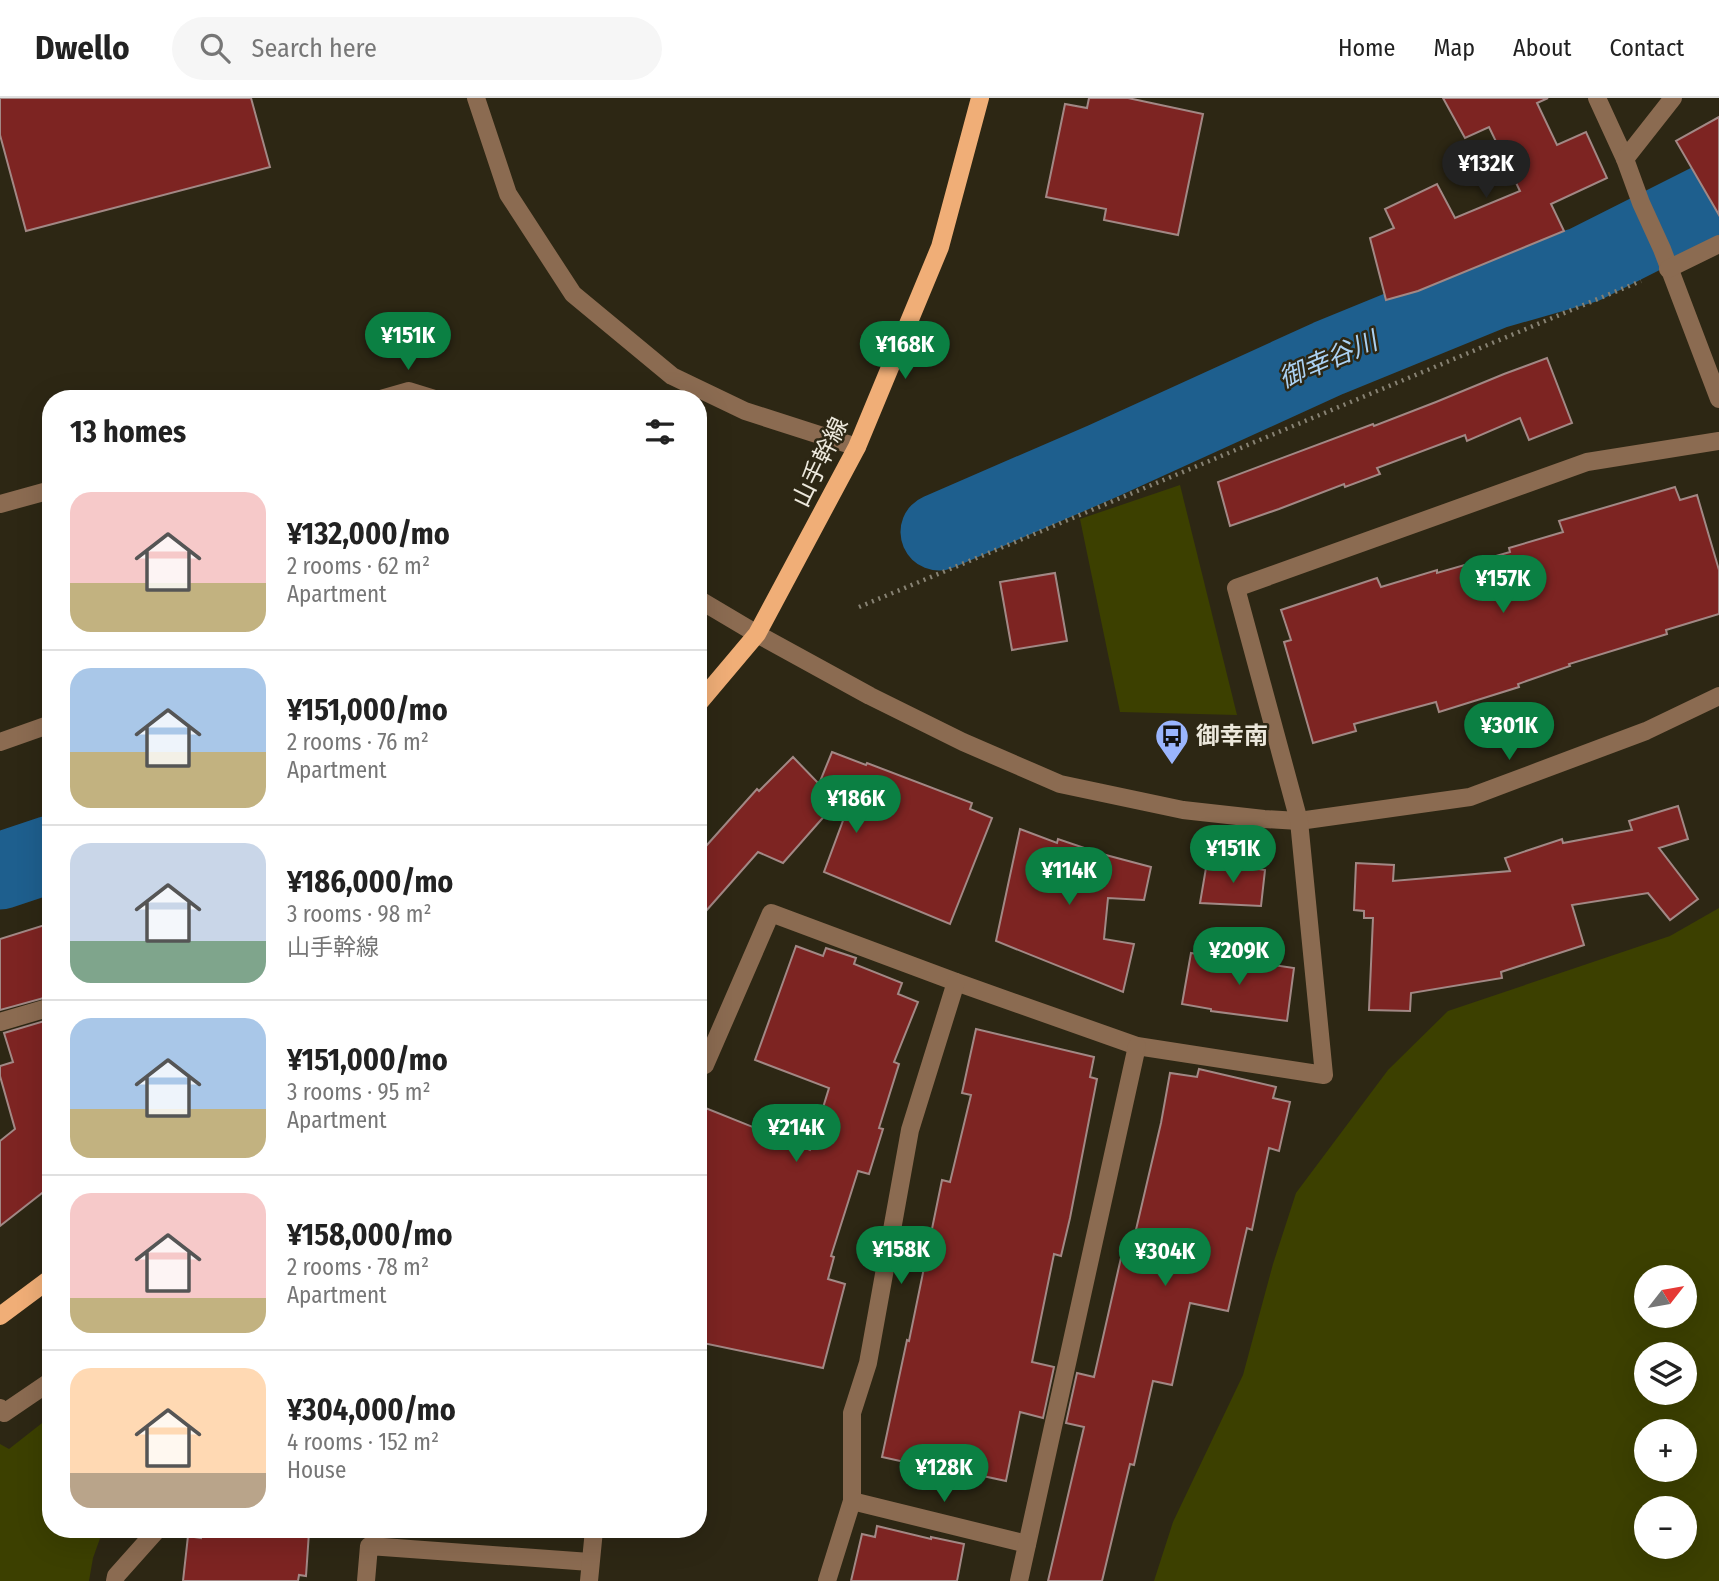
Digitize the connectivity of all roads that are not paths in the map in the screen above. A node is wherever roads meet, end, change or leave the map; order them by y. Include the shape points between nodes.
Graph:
1 (476, 98) edge
2 (980, 98) edge
3 (1597, 98) edge
4 (1673, 98) edge
5 (1625, 159) junction
6 (1719, 244) edge
7 (1668, 269) junction
8 (701, 390) edge
9 (707, 393) edge
10 (1719, 399) edge
11 (1719, 441) edge
12 (857, 447) junction
13 (42, 492) edge
14 (0, 504) edge
15 (707, 604) edge
16 (757, 634) junction
17 (707, 693) edge
18 (1719, 696) edge
19 (42, 727) edge
20 (0, 742) edge
21 (1298, 821) junction
22 (956, 982) junction
23 (42, 1009) edge
24 (0, 1022) edge
25 (1138, 1046) junction
26 (707, 1060) edge
27 (42, 1285) edge
28 (0, 1316) edge
29 (42, 1387) edge
30 (0, 1408) edge
31 (852, 1501) junction
32 (150, 1538) edge
33 (593, 1538) edge
34 (1027, 1544) junction
35 (590, 1562) junction
36 (115, 1581) edge
37 (366, 1581) edge
38 (589, 1581) edge
39 (827, 1581) edge
40 (1019, 1581) edge

1 - 8 street via 508,194 573,293 672,376
2 - 12 main road, 山手幹線 via 940,247
3 - 5 street
4 - 5 street
5 - 7 street
6 - 7 street
7 - 10 street
9 - 12 street via 745,411
11 - 21 street via 1587,461 1236,588
12 - 16 main road, 山手幹線
13 - 14 street
15 - 16 street
16 - 17 main road, 山手幹線
16 - 21 street via 882,702 1060,784 1183,810
18 - 21 street via 1646,731 1470,797
19 - 20 street
21 - 25 street via 1324,1075
22 - 25 street
22 - 26 street via 771,912
22 - 31 street via 910,1130 868,1363 852,1413
23 - 24 street
25 - 34 street
27 - 28 main road
29 - 30 street via 4,1413
31 - 34 street
31 - 39 street
32 - 36 street
33 - 35 street
34 - 40 street
35 - 37 street via 369,1546
35 - 38 street

